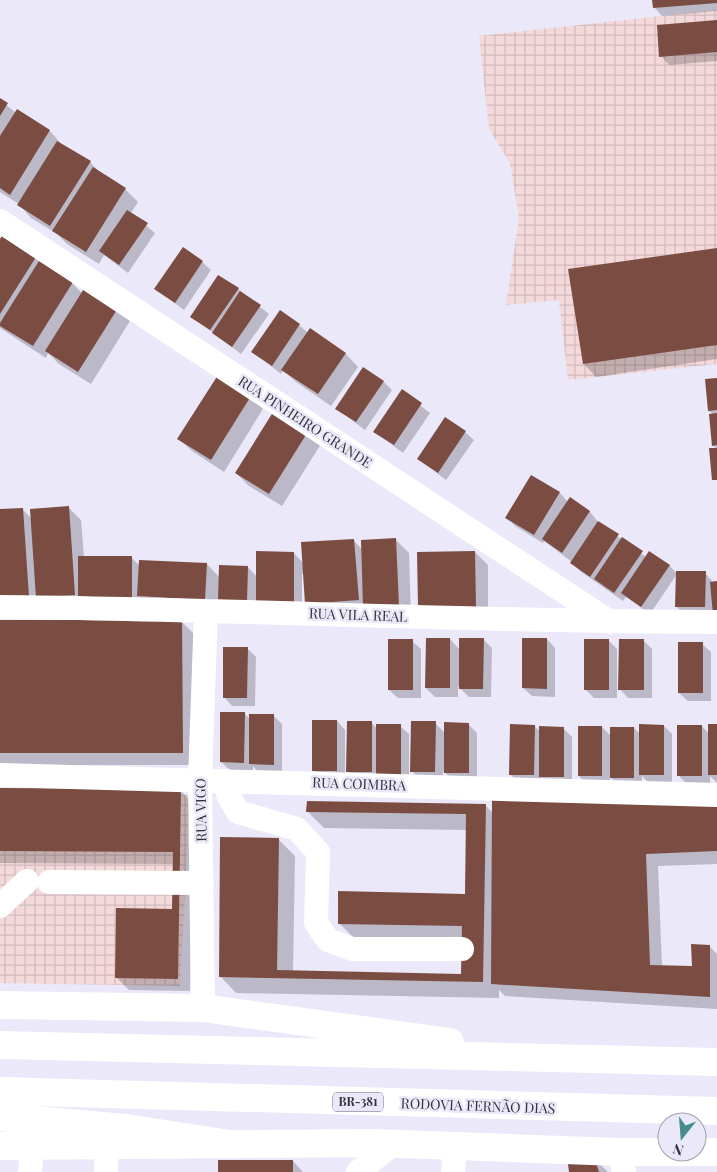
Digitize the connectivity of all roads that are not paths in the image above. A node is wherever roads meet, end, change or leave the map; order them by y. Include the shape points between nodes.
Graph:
1 (0, 221) edge
2 (0, 607) edge
3 (206, 611) junction
4 (610, 622) junction
5 (717, 622) edge
6 (0, 775) edge
7 (200, 780) junction
8 (228, 781) junction
9 (717, 795) edge
10 (202, 883) junction
11 (0, 906) edge
12 (462, 949) dead end
13 (0, 1005) edge
14 (203, 1008) junction
15 (0, 1045) edge
16 (590, 1061) junction
17 (717, 1062) edge
18 (0, 1091) edge
19 (717, 1112) edge
20 (0, 1117) edge
21 (394, 1143) junction
22 (230, 1144) junction
23 (107, 1145) junction
24 (0, 1146) edge
25 (717, 1152) edge
26 (31, 1159) edge
27 (621, 1162) edge
28 (457, 1164) edge
29 (106, 1172) edge
30 (358, 1172) edge

1 - 4 street, RUA PINHEIRO GRANDE
2 - 3 street, RUA VILA REAL
3 - 4 street, RUA VILA REAL
3 - 7 street, RUA VIGO
4 - 5 street, RUA VILA REAL
6 - 7 street, RUA COIMBRA
7 - 8 street, RUA COIMBRA
7 - 10 street, RUA VIGO
8 - 9 street, RUA COIMBRA
8 - 12 street via 228,795 238,812 297,829 318,852 316,923 328,940 352,949
10 - 11 street via 38,882
10 - 14 street, RUA VIGO
13 - 14 main road
14 - 16 main road
15 - 16 main road
16 - 17 main road
18 - 19 main road, RODOVIA FERNÃO DIAS / BR-381
20 - 22 main road via 126,1128
21 - 22 main road
21 - 28 main road
21 - 30 street
22 - 23 main road
23 - 26 main road
23 - 29 street
24 - 26 main road
25 - 27 main road
27 - 28 main road

